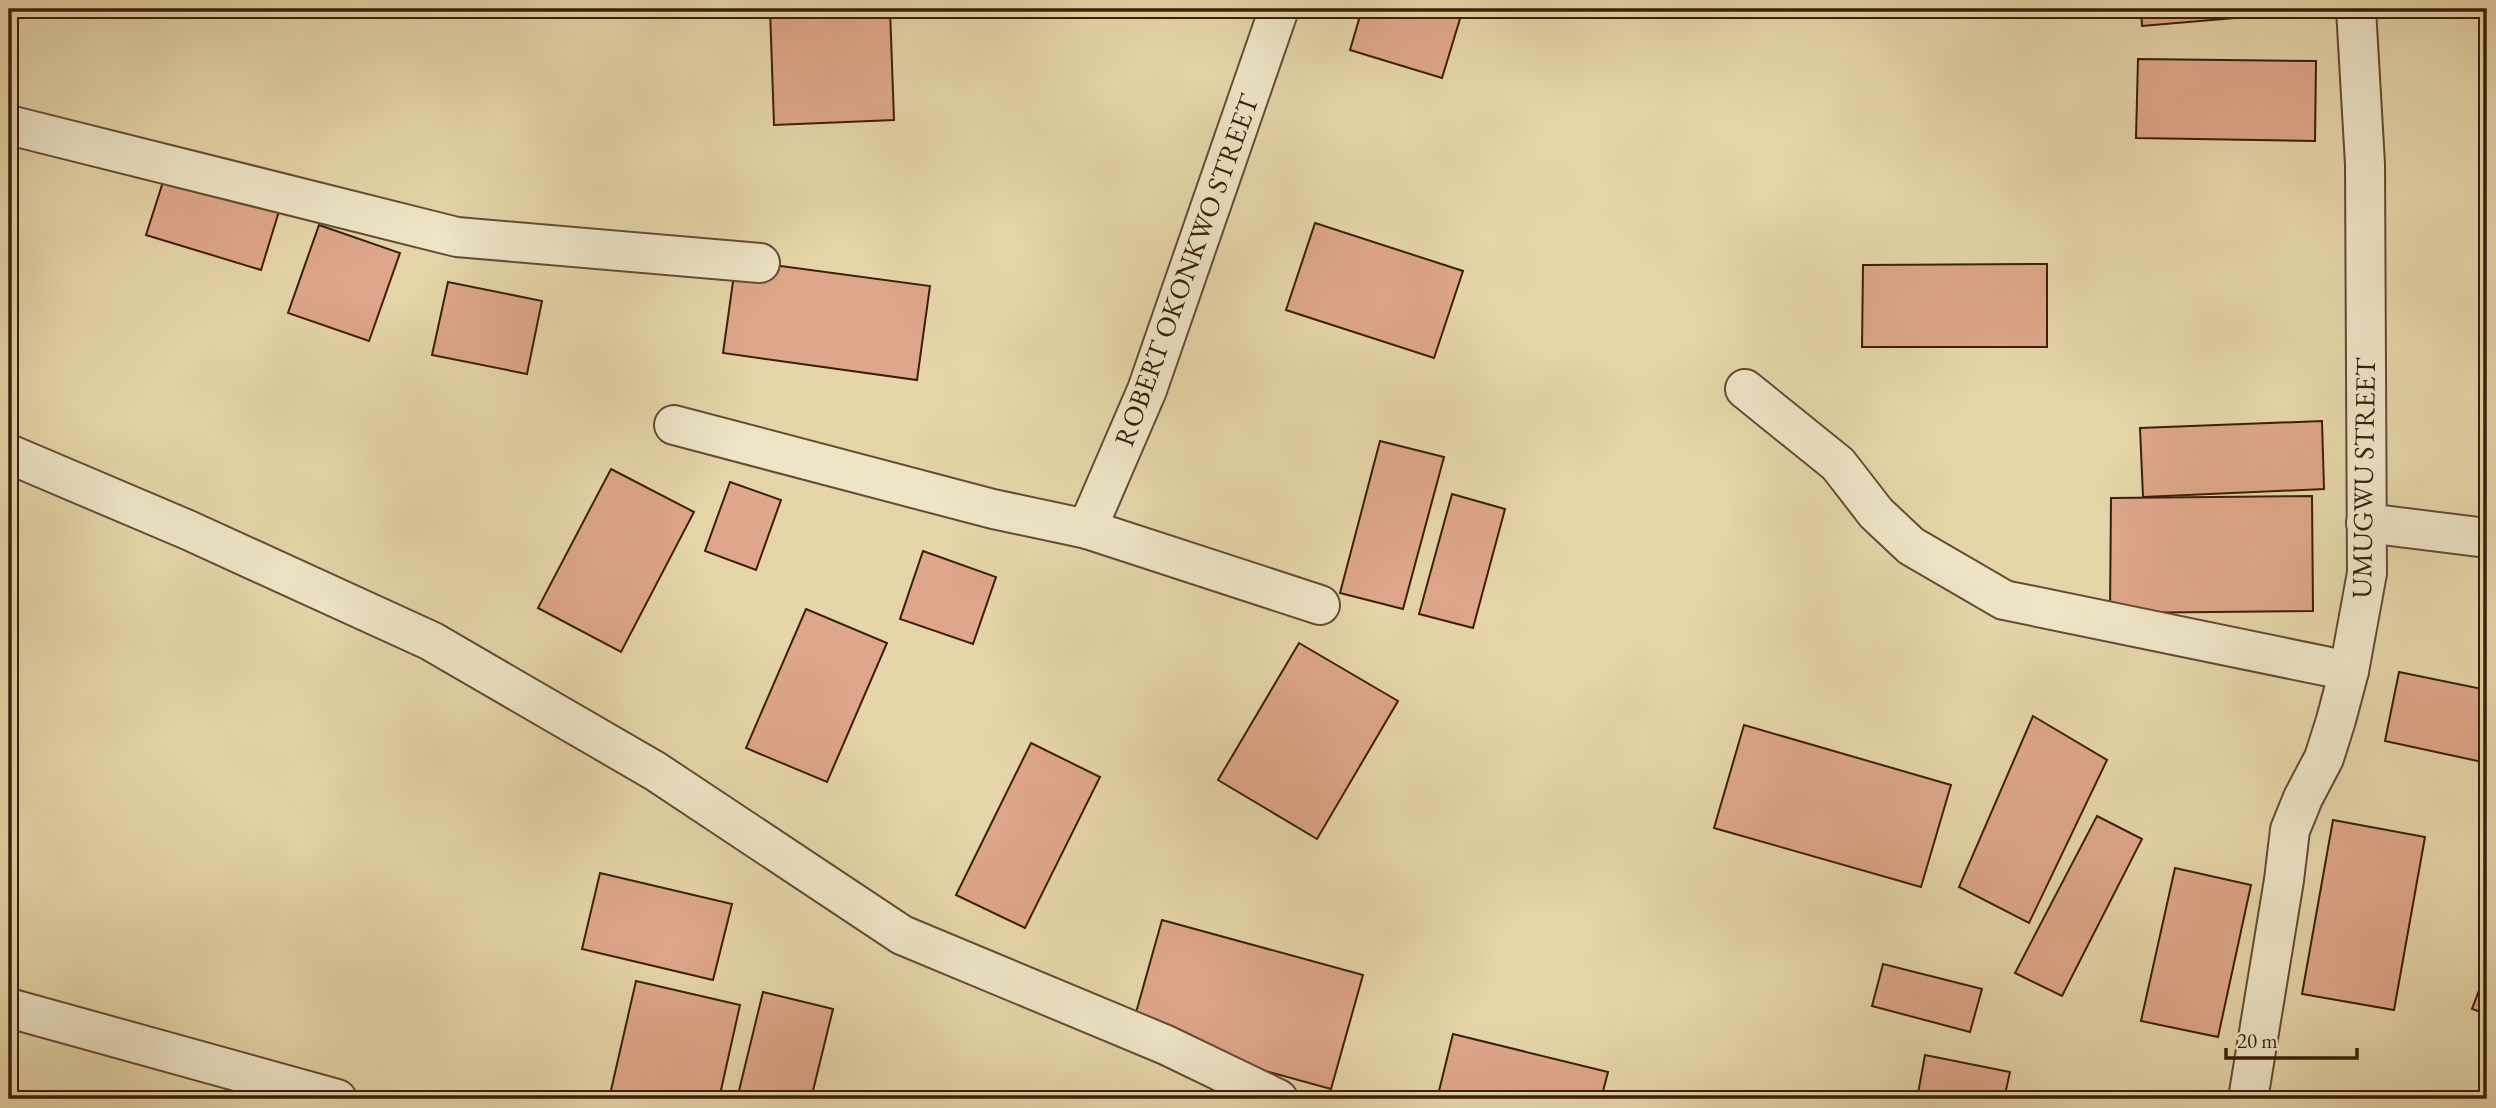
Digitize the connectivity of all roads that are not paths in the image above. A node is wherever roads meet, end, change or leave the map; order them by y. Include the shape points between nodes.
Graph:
1 (1279, 9) edge
2 (2356, 9) edge
3 (9, 125) edge
4 (760, 262) dead end
5 (1745, 389) dead end
6 (674, 425) dead end
7 (9, 454) edge
8 (2366, 523) junction
9 (1087, 529) junction
10 (2487, 538) edge
11 (1320, 605) dead end
12 (2349, 671) junction
13 (9, 1008) edge
14 (337, 1099) edge
15 (1279, 1099) edge
16 (2248, 1099) edge

1 - 9 street, ROBERT OKONKWO STREET via 1147,390
2 - 8 street, UMUGWU STREET via 2365,164
3 - 4 street via 457,237
5 - 12 street via 1838,464 1876,513 1912,546 2004,600
6 - 9 street via 993,509
7 - 15 street via 431,641 655,771 902,935 1166,1045
8 - 10 street
8 - 12 street, UMUGWU STREET via 2367,573
9 - 11 street
12 - 16 street, UMUGWU STREET via 2323,758 2290,830
13 - 14 street

